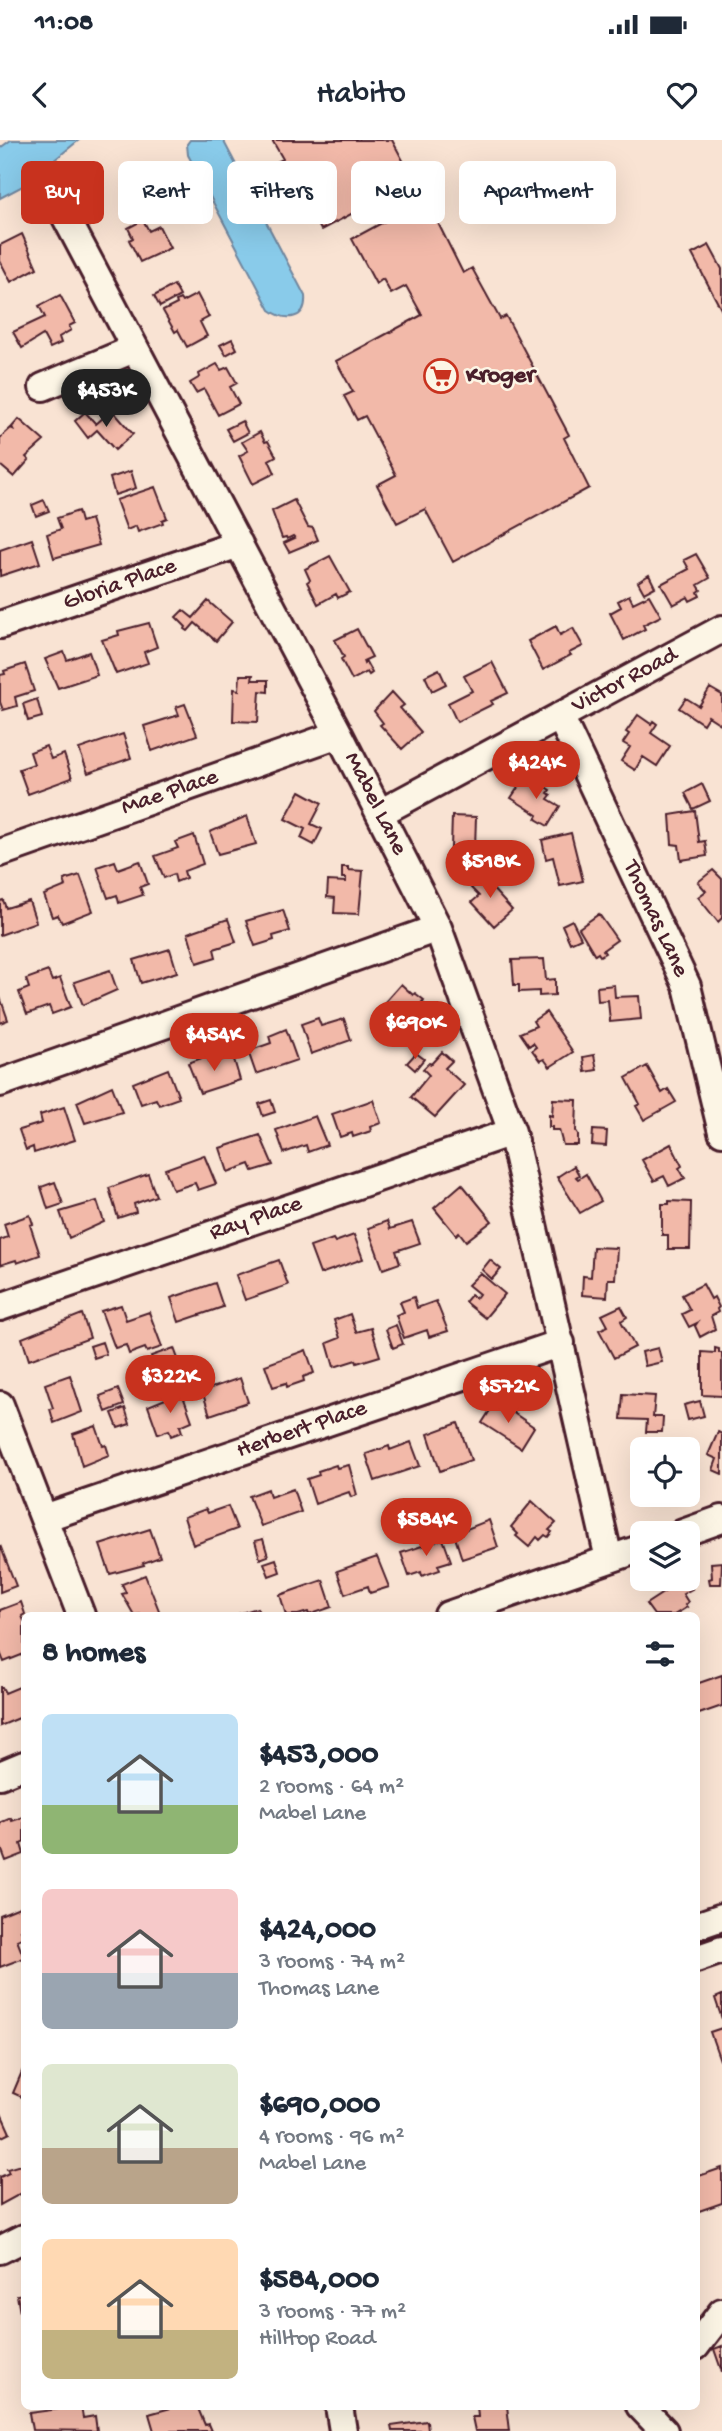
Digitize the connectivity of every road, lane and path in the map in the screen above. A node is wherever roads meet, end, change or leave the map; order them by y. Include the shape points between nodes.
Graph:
1 (69, 224) edge
2 (134, 349) junction
3 (43, 387) dead end
4 (239, 544) junction
5 (0, 625) edge
6 (722, 629) edge
7 (560, 716) junction
8 (339, 734) junction
9 (380, 813) junction
10 (0, 853) edge
11 (438, 928) junction
12 (0, 1083) edge
13 (512, 1132) junction
14 (722, 1132) edge
15 (0, 1307) edge
16 (561, 1343) junction
17 (0, 1405) edge
18 (44, 1518) junction
19 (722, 1519) edge
20 (700, 1527) edge
21 (630, 1552) edge
22 (610, 1559) junction
23 (80, 1612) edge
24 (457, 1612) edge
25 (21, 1766) edge
26 (0, 1775) edge
27 (722, 1917) edge
28 (700, 1925) edge
29 (722, 1950) edge
30 (700, 1958) edge
31 (21, 2240) edge
32 (0, 2250) edge
33 (722, 2312) edge
34 (700, 2341) edge
35 (340, 2410) edge
36 (644, 2410) edge
37 (343, 2431) edge
38 (664, 2431) edge

1 - 2 street, Mabel Lane
2 - 3 street
2 - 4 street, Mabel Lane
4 - 5 street, Gloria Place
4 - 8 street, Mabel Lane
6 - 7 street, Victor Road
7 - 9 street, Victor Road
7 - 14 street, Thomas Lane via 687,986
8 - 9 street, Mabel Lane
8 - 10 street, Mae Place
9 - 11 street, Mabel Lane
11 - 12 street
11 - 13 street, Mabel Lane
13 - 15 street, Ray Place
13 - 16 street, Mabel Lane
16 - 18 street, Herbert Place
16 - 22 street, Mabel Lane
17 - 18 street
18 - 23 street
19 - 20 street
21 - 22 street
22 - 24 street
25 - 26 street
27 - 28 street
29 - 30 street
31 - 32 street
33 - 34 street
35 - 37 street
36 - 38 street

